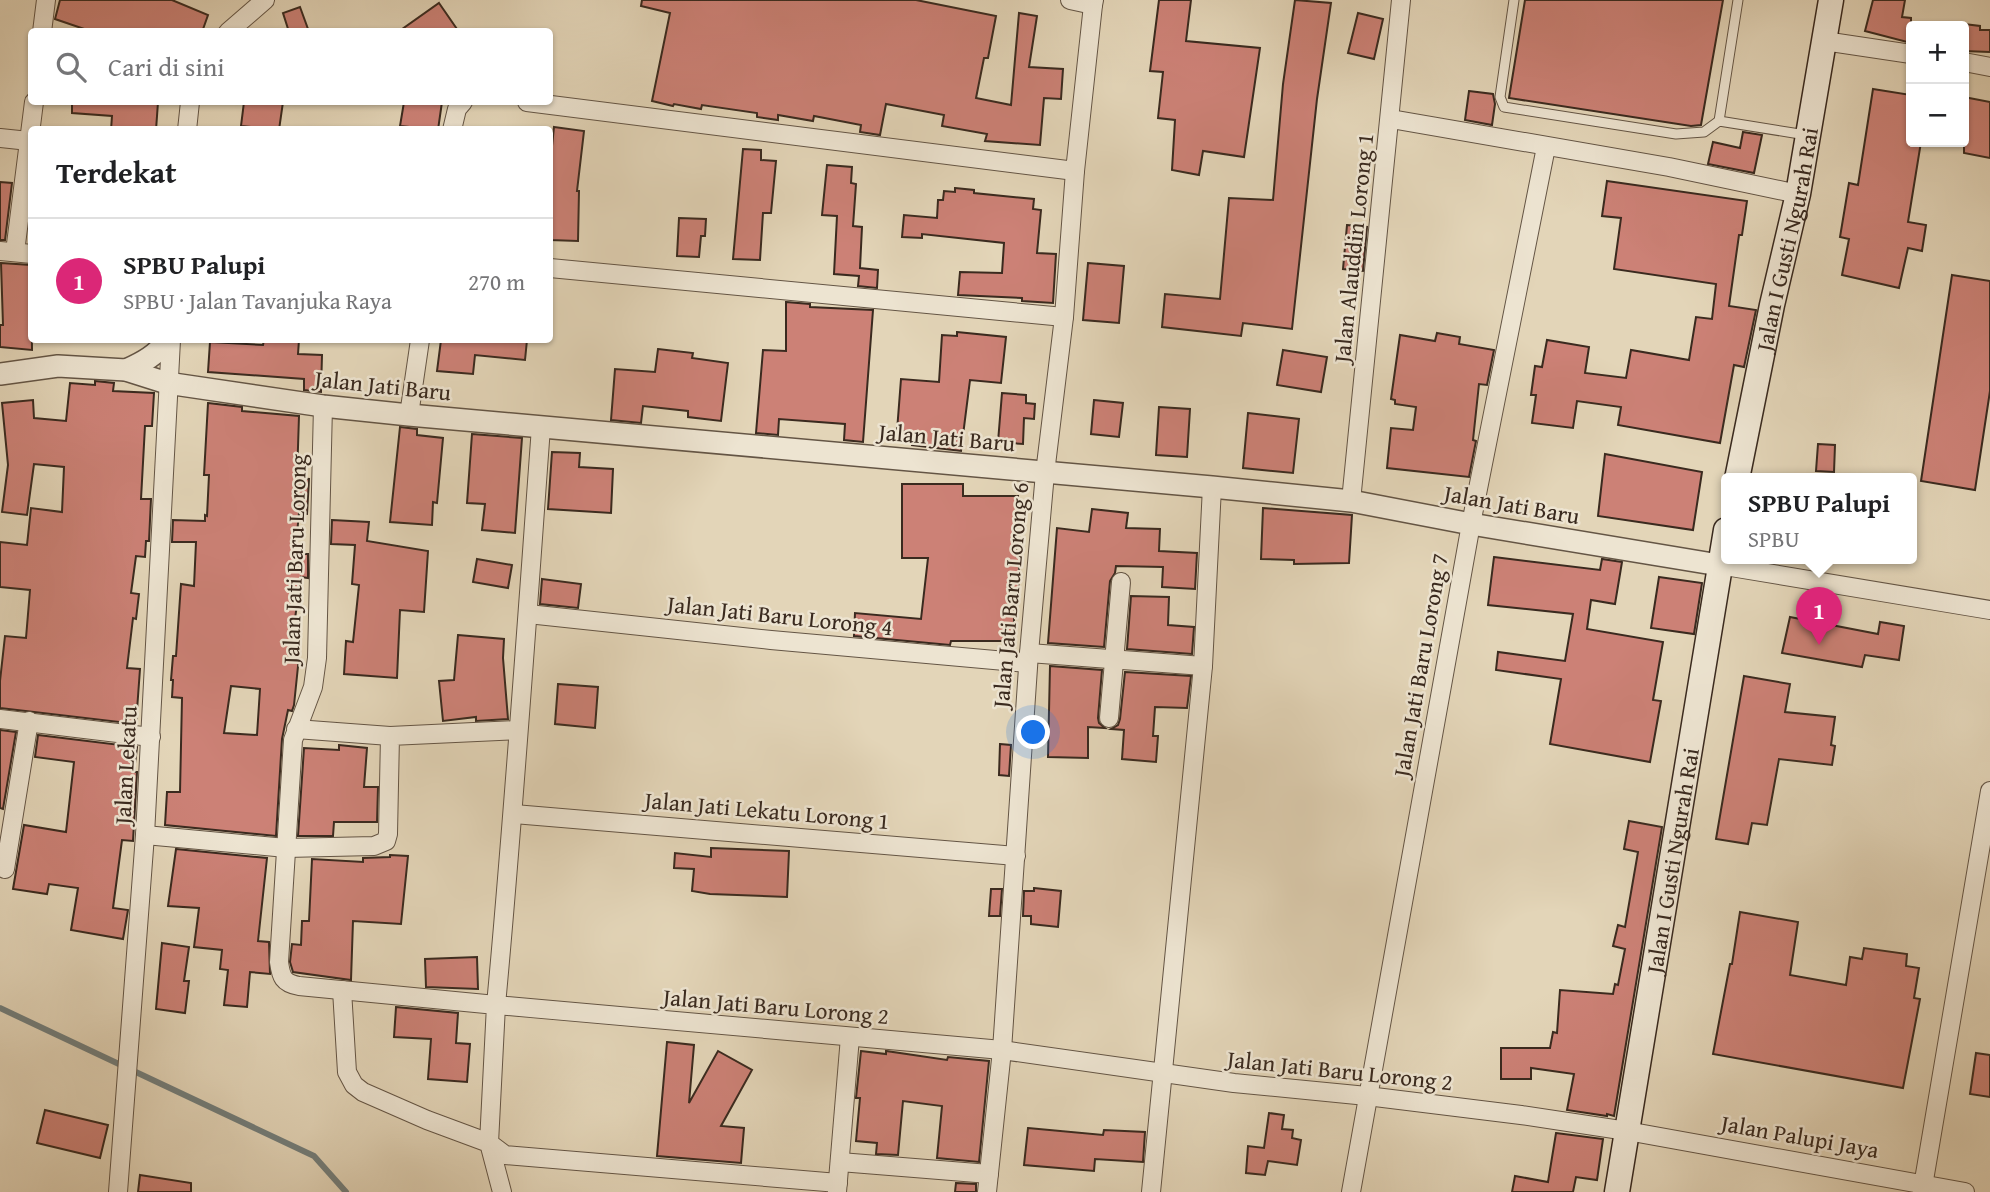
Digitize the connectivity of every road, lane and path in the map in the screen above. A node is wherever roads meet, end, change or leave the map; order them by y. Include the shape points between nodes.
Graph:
1 (46, 0) edge
2 (265, 0) edge
3 (1070, 0) edge
4 (1401, 0) edge
5 (1514, 0) edge
6 (1738, 0) edge
7 (1831, 0) edge
8 (1093, 2) edge
9 (42, 28) edge
10 (233, 28) edge
11 (1824, 41) junction
12 (1906, 53) edge
13 (1969, 63) edge
14 (1990, 66) edge
15 (34, 105) edge
16 (190, 105) edge
17 (460, 105) edge
18 (551, 105) edge
19 (1391, 119) junction
20 (1719, 121) junction
21 (31, 126) edge
22 (187, 126) edge
23 (453, 126) edge
24 (1808, 135) junction
25 (0, 138) edge
26 (28, 141) edge
27 (1546, 148) junction
28 (28, 150) edge
29 (1075, 171) junction
30 (1798, 194) junction
31 (16, 252) edge
32 (553, 268) edge
33 (1064, 317) junction
34 (166, 343) edge
35 (169, 343) edge
36 (420, 343) edge
37 (126, 370) junction
38 (0, 374) edge
39 (167, 383) junction
40 (323, 406) junction
41 (409, 415) junction
42 (541, 427) junction
43 (1045, 472) junction
44 (1738, 473) edge
45 (1212, 487) junction
46 (1351, 501) junction
47 (1471, 524) junction
48 (1721, 555) edge
49 (1719, 565) junction
50 (1121, 582) dead end
51 (1990, 610) edge
52 (528, 614) junction
53 (1028, 658) junction
54 (1114, 660) junction
55 (1203, 667) junction
56 (1109, 718) dead end
57 (0, 719) edge
58 (29, 721) junction
59 (296, 729) junction
60 (518, 730) junction
61 (390, 736) junction
62 (151, 737) junction
63 (1990, 792) edge
64 (514, 814) junction
65 (145, 835) junction
66 (286, 848) junction
67 (1016, 856) junction
68 (5, 869) dead end
69 (279, 962) joint
70 (342, 990) junction
71 (496, 1005) junction
72 (850, 1037) junction
73 (1002, 1050) junction
74 (1163, 1073) junction
75 (1367, 1096) junction
76 (1627, 1131) junction
77 (489, 1143) junction
78 (840, 1162) junction
79 (988, 1183) edge
80 (837, 1187) edge
81 (1923, 1187) edge
82 (118, 1192) edge
83 (502, 1192) edge
84 (1151, 1192) edge
85 (1351, 1192) edge
86 (1617, 1192) edge
87 (1965, 1192) edge

1 - 9 street
2 - 10 street
3 - 8 street
4 - 19 street, Jalan Alauddin Lorong 1
5 - 20 lane via 1500,97 1504,107 1676,134 1704,132
6 - 20 lane
7 - 11 main road, Jalan I Gusti Ngurah Rai
8 - 29 street, Jalan Jati Baru Lorong 6
11 - 12 street
11 - 24 main road, Jalan I Gusti Ngurah Rai
13 - 14 street
15 - 21 street
16 - 22 street
17 - 23 street
18 - 29 street
19 - 27 street
19 - 46 street, Jalan Alauddin Lorong 1
20 - 24 lane
24 - 30 main road, Jalan I Gusti Ngurah Rai
25 - 26 street
27 - 30 street
27 - 47 street, Jalan Jati Baru Lorong 7
28 - 31 street
29 - 33 street, Jalan Jati Baru Lorong 6
30 - 44 main road, Jalan I Gusti Ngurah Rai
32 - 33 street
33 - 43 street, Jalan Jati Baru Lorong 6
34 - 37 street via 146,361
35 - 39 street, Jalan Lekatu
36 - 41 street
37 - 38 street, Jalan Jati Baru via 58,366
37 - 39 street, Jalan Jati Baru
39 - 40 street, Jalan Jati Baru
39 - 62 street, Jalan Lekatu
40 - 41 street, Jalan Jati Baru
40 - 59 street, Jalan Jati Baru Lorong via 317,659 313,687
41 - 42 street, Jalan Jati Baru
42 - 43 street, Jalan Jati Baru
42 - 52 street
43 - 45 street, Jalan Jati Baru
43 - 53 street, Jalan Jati Baru Lorong 6
45 - 46 street, Jalan Jati Baru
45 - 55 street
46 - 47 street, Jalan Jati Baru
47 - 49 street, Jalan Jati Baru
47 - 75 street, Jalan Jati Baru Lorong 7
48 - 49 main road, Jalan I Gusti Ngurah Rai
49 - 51 street
49 - 76 main road, Jalan I Gusti Ngurah Rai
50 - 54 street
52 - 53 street, Jalan Jati Baru Lorong 4 via 771,640
52 - 60 street
53 - 54 street, Jalan Jati Baru Lorong 4
53 - 67 street, Jalan Jati Baru Lorong 6
54 - 55 street, Jalan Jati Baru Lorong 4
54 - 56 street
55 - 74 street
57 - 58 street
58 - 62 street
58 - 68 street
59 - 61 street
59 - 66 street, Jalan Jati Baru Lorong
60 - 61 street
60 - 64 street
61 - 66 street via 386,841 373,846
62 - 65 street, Jalan Lekatu
63 - 81 street
64 - 67 street, Jalan Jati Lekatu Lorong 1
64 - 71 street
65 - 66 street
65 - 82 street, Jalan Lekatu
66 - 69 street, Jalan Jati Baru Lorong
67 - 73 street, Jalan Jati Baru Lorong 6
69 - 70 street, Jalan Jati Baru Lorong 2 via 288,984
70 - 71 street, Jalan Jati Baru Lorong 2
70 - 77 street via 347,1072 354,1085
71 - 72 street, Jalan Jati Baru Lorong 2
71 - 77 street
72 - 73 street, Jalan Jati Baru Lorong 2
72 - 78 street
73 - 74 street, Jalan Jati Baru Lorong 2
73 - 79 street, Jalan Jati Baru Lorong 6
74 - 75 street, Jalan Jati Baru Lorong 2
74 - 84 street
75 - 76 street, Jalan Jati Baru Lorong 2
75 - 85 street, Jalan Jati Baru Lorong 7
76 - 81 street, Jalan Palupi Jaya
76 - 86 main road, Jalan I Gusti Ngurah Rai
77 - 80 street via 513,1157
77 - 83 street
78 - 79 street
78 - 80 street
81 - 87 street, Jalan Palupi Jaya

